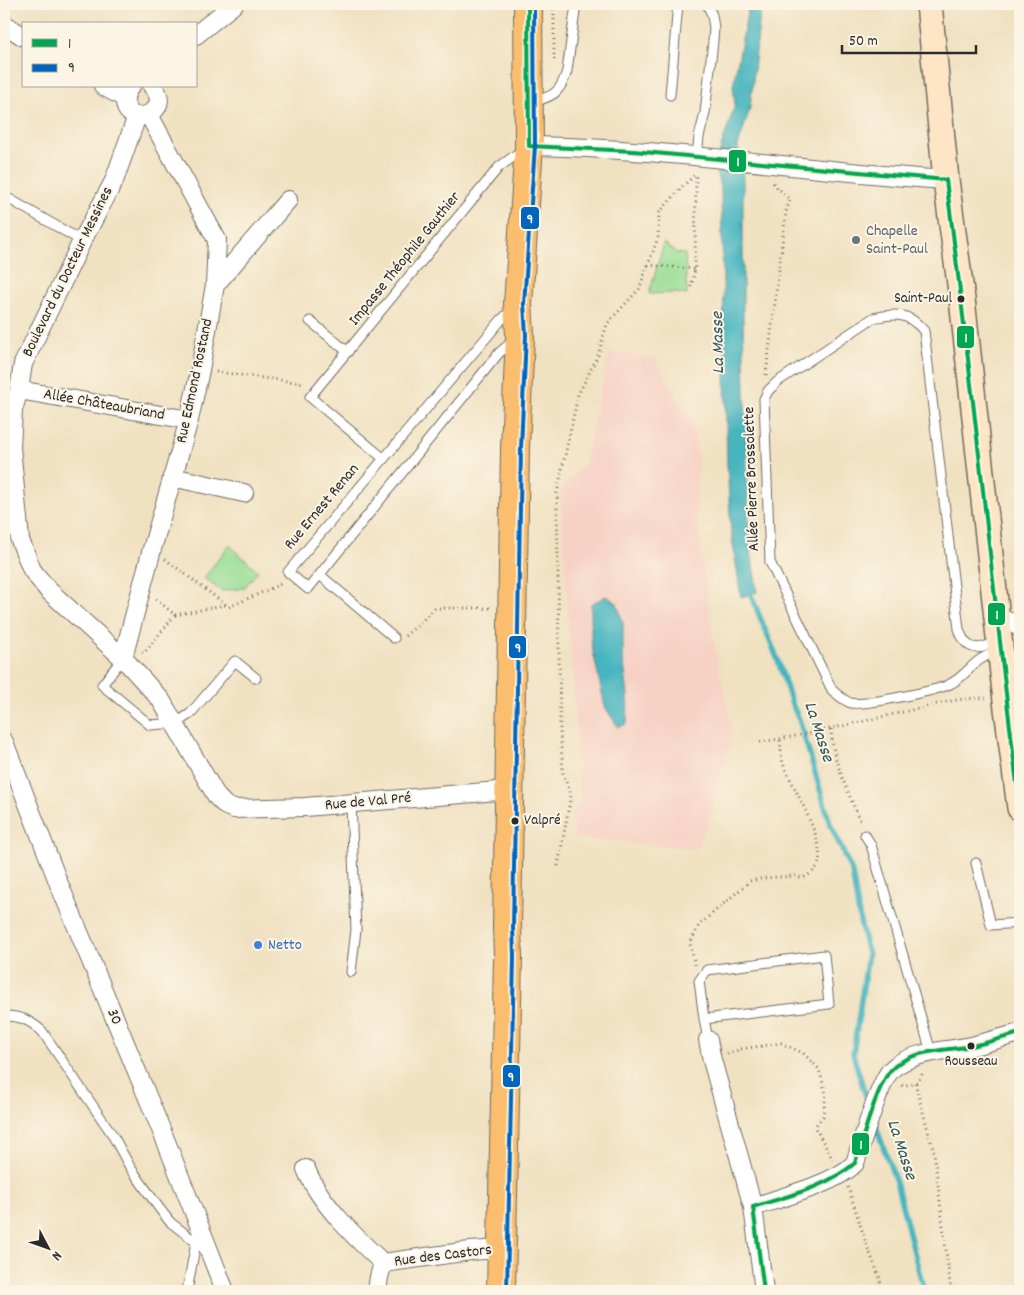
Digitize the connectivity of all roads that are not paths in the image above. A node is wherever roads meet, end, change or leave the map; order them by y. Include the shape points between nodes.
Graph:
1 (528, 4) edge
2 (576, 4) edge
3 (678, 4) edge
4 (707, 4) edge
5 (929, 4) edge
6 (225, 7) edge
7 (4, 24) edge
8 (198, 33) edge
9 (22, 36) edge
10 (111, 88) edge
11 (158, 91) edge
12 (128, 92) edge
13 (670, 95) dead end
14 (529, 104) junction
15 (143, 116) junction
16 (529, 146) junction
17 (702, 162) junction
18 (946, 180) junction
19 (4, 196) edge
20 (288, 200) dead end
21 (217, 240) junction
22 (82, 241) junction
23 (251, 242) junction
24 (215, 285) junction
25 (518, 304) junction
26 (310, 321) dead end
27 (520, 335) junction
28 (348, 352) junction
29 (19, 390) junction
30 (768, 391) joint
31 (189, 420) junction
32 (383, 458) junction
33 (172, 477) junction
34 (244, 493) dead end
35 (320, 575) junction
36 (998, 616) junction
37 (1020, 628) edge
38 (394, 638) road end
39 (125, 651) junction
40 (1013, 674) edge
41 (256, 678) dead end
42 (176, 724) junction
43 (4, 742) edge
44 (510, 790) junction
45 (351, 803) junction
46 (226, 806) joint
47 (1020, 808) edge
48 (865, 835) road end
49 (976, 863) dead end
50 (1020, 924) edge
51 (351, 972) dead end
52 (4, 1016) edge
53 (704, 1019) junction
54 (1020, 1033) edge
55 (708, 1040) joint
56 (931, 1052) junction
57 (306, 1169) dead end
58 (753, 1207) junction
59 (200, 1241) junction
60 (502, 1249) junction
61 (383, 1263) junction
62 (187, 1291) edge
63 (225, 1291) edge
64 (377, 1291) edge
65 (501, 1291) edge
66 (764, 1291) edge

1 - 14 main road
2 - 14 lane via 564,81 554,95
3 - 13 lane
4 - 17 lane via 712,15 714,41 699,138
5 - 18 street
6 - 8 street
7 - 9 street
10 - 12 street
11 - 15 street, Boulevard du Docteur Messines via 156,108
12 - 15 street via 126,107
14 - 16 main road
15 - 21 street
15 - 22 street, Boulevard du Docteur Messines
16 - 17 street via 557,146
16 - 25 main road
16 - 28 lane, Impasse Théophile Gauthier via 500,167
17 - 18 street via 757,162
18 - 36 street
19 - 22 lane
20 - 23 street
21 - 23 street
21 - 24 street, Rue Edmond Rostand
22 - 29 street, Boulevard du Docteur Messines via 23,364
23 - 24 street
24 - 31 street, Rue Edmond Rostand
25 - 27 main road
25 - 32 lane, Rue Ernest Renan
26 - 28 lane
27 - 35 lane, Rue Ernest Renan via 499,353
27 - 44 main road via 515,448
28 - 32 lane, Impasse Théophile Gauthier via 310,397
29 - 31 street, Allée Châteaubriand
29 - 39 street, Boulevard du Docteur Messines via 13,410 11,447 20,540 25,555 48,590
30 - 30 lane, Allée Pierre Brossolette via 873,318 906,316 916,321 924,331 959,629 968,646 991,649 961,677 946,686 865,704 851,703 832,690 770,562 764,399
31 - 33 street, Rue Edmond Rostand
32 - 35 lane, Rue Ernest Renan via 288,572 308,589
33 - 34 street
33 - 39 street, Rue Edmond Rostand
35 - 38 lane
36 - 37 street
36 - 40 street
39 - 42 street, Boulevard du Docteur Messines
39 - 42 lane via 102,685 150,725
40 - 47 street via 1006,701
41 - 42 lane via 236,661 190,714
42 - 46 street, Boulevard du Docteur Messines via 217,797
43 - 59 street, 30 via 165,1139
44 - 45 street, Rue de Val Pré
44 - 60 main road
45 - 46 street, Rue de Val Pré via 234,809
45 - 51 lane via 356,930
48 - 56 lane via 871,845
49 - 50 lane via 991,925
52 - 59 lane via 30,1020 42,1031 158,1208 170,1222
53 - 53 lane via 699,981 707,970 824,955 829,1004
53 - 55 lane
54 - 56 street
55 - 58 street
56 - 58 street via 896,1066 885,1079 855,1163 848,1171
57 - 61 street via 313,1186 353,1235
58 - 66 street
59 - 62 lane
59 - 63 street, 30
60 - 61 street, Rue des Castors via 470,1250
60 - 65 main road
61 - 64 street, Rue des Castors

